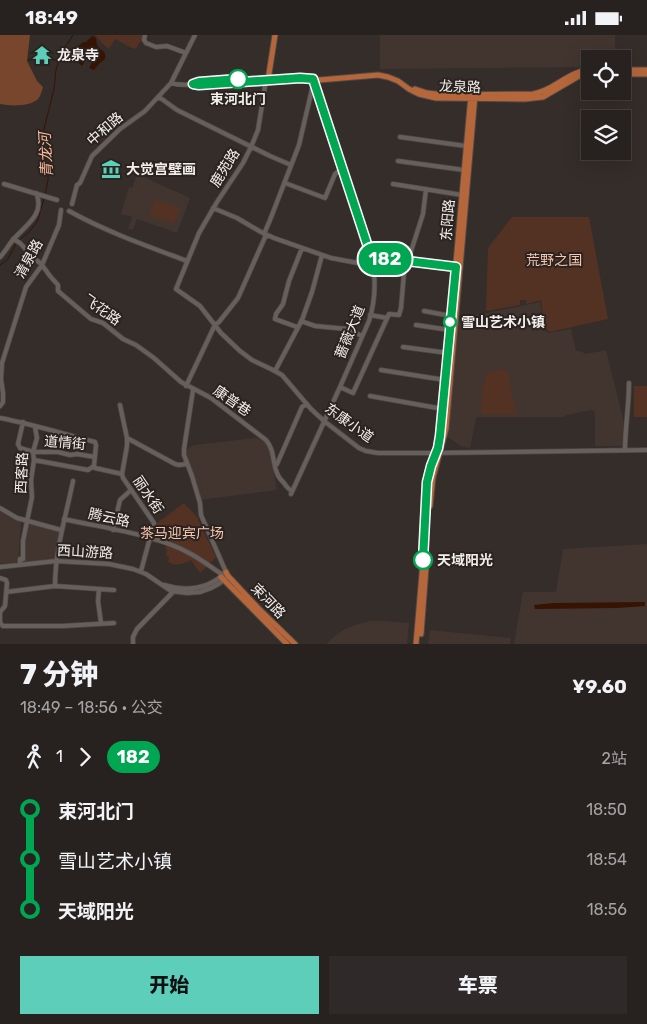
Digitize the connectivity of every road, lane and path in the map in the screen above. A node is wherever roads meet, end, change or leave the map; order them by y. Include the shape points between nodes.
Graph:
1 (145, 35) edge
2 (195, 35) edge
3 (275, 35) edge
4 (186, 53) junction
5 (631, 70) edge
6 (647, 70) edge
7 (581, 71) edge
8 (631, 74) edge
9 (647, 74) edge
10 (581, 76) edge
11 (267, 79) junction
12 (313, 80) junction
13 (171, 83) junction
14 (159, 97) junction
15 (473, 97) junction
16 (400, 137) dead end
17 (466, 146) junction
18 (252, 147) junction
19 (398, 161) dead end
20 (291, 165) junction
21 (342, 169) junction
22 (464, 170) junction
23 (285, 183) junction
24 (4, 184) dead end
25 (393, 184) dead end
26 (426, 189) junction
27 (37, 193) junction
28 (462, 195) junction
29 (57, 200) dead end
30 (72, 204) dead end
31 (213, 208) junction
32 (61, 210) dead end
33 (69, 211) dead end
34 (265, 234) junction
35 (16, 241) junction
36 (302, 248) junction
37 (322, 255) junction
38 (0, 257) edge
39 (372, 259) junction
40 (188, 261) junction
41 (407, 261) junction
42 (42, 265) junction
43 (374, 266) junction
44 (456, 267) junction
45 (176, 289) joint
46 (424, 311) dead end
47 (370, 315) junction
48 (451, 316) junction
49 (387, 318) junction
50 (302, 321) junction
51 (215, 325) junction
52 (416, 325) dead end
53 (297, 327) junction
54 (450, 330) junction
55 (362, 336) junction
56 (136, 345) joint
57 (403, 347) dead end
58 (448, 353) junction
59 (382, 370) dead end
60 (275, 371) junction
61 (445, 381) junction
62 (629, 383) dead end
63 (186, 386) junction
64 (340, 387) junction
65 (193, 390) junction
66 (370, 396) dead end
67 (307, 404) junction
68 (120, 405) dead end
69 (0, 406) edge
70 (442, 409) junction
71 (0, 418) edge
72 (324, 421) junction
73 (23, 422) junction
74 (35, 427) junction
75 (127, 437) junction
76 (647, 450) edge
77 (625, 451) junction
78 (33, 452) junction
79 (438, 453) junction
80 (95, 457) junction
81 (34, 459) junction
82 (187, 464) junction
83 (94, 466) junction
84 (275, 466) junction
85 (122, 474) junction
86 (73, 481) dead end
87 (131, 490) junction
88 (292, 492) joint
89 (0, 509) edge
90 (64, 519) junction
91 (26, 521) junction
92 (61, 530) junction
93 (113, 530) junction
94 (150, 538) junction
95 (56, 561) junction
96 (20, 565) junction
97 (0, 567) edge
98 (140, 571) junction
99 (224, 576) junction
100 (0, 578) edge
101 (164, 585) junction
102 (55, 586) junction
103 (99, 589) junction
104 (114, 590) dead end
105 (6, 592) junction
106 (173, 592) junction
107 (101, 623) junction
108 (114, 623) dead end
109 (133, 644) edge
110 (286, 644) edge
111 (295, 644) edge
112 (418, 644) edge

1 - 4 street via 146,43
2 - 4 street, 中和路
3 - 11 main road
4 - 13 street, 中和路
5 - 6 main road
7 - 15 main road, 龙泉路 via 537,94
8 - 9 main road
10 - 15 main road, 龙泉路 via 538,98
11 - 12 main road, 龙泉路
11 - 13 street
11 - 18 street, 鹿苑路
12 - 15 main road, 龙泉路 via 382,73 400,78 415,89
12 - 20 street via 299,145
12 - 21 street, 蔷薇大道
13 - 14 street, 中和路
14 - 18 street via 177,110
14 - 30 street, 中和路 via 92,155 77,185
15 - 17 main road, 东阳路
15 - 79 main road, 东阳路 via 446,429
16 - 17 street
17 - 22 main road, 东阳路
18 - 20 street
18 - 31 street, 鹿苑路
19 - 22 street
20 - 23 street
21 - 23 street via 335,175 326,198
21 - 39 street, 蔷薇大道
22 - 28 main road, 东阳路
23 - 34 street
24 - 27 street
25 - 26 street
26 - 28 street
26 - 41 street via 423,214
27 - 29 street
27 - 35 street via 39,199 35,215
28 - 44 main road, 东阳路
31 - 34 street
31 - 40 street, 鹿苑路
32 - 42 street, 清泉路 via 59,225
33 - 40 street via 126,238
34 - 36 street
34 - 51 street via 238,298 220,323
35 - 38 street
35 - 42 street, 飞花路
36 - 37 street
36 - 53 street via 275,319
37 - 43 street
37 - 50 street
39 - 41 street
39 - 43 street, 蔷薇大道
40 - 45 street, 鹿苑路
41 - 44 street
41 - 49 street via 399,315 389,314
42 - 56 street, 飞花路 via 58,285 58,291 91,319 103,323
42 - 69 street, 清泉路 via 26,287 2,363 3,402
43 - 47 street, 蔷薇大道
44 - 48 main road, 东阳路
45 - 51 street, 东康小道 via 200,306
46 - 48 street
47 - 49 street
47 - 55 street, 蔷薇大道
48 - 54 main road, 东阳路
49 - 64 street via 353,393
50 - 53 street
50 - 55 street via 315,326 347,329
51 - 60 street, 东康小道 via 243,354
51 - 63 street
52 - 54 street
53 - 60 street
54 - 58 main road, 东阳路
55 - 64 street, 蔷薇大道
56 - 63 street, 康普巷
57 - 58 street
58 - 61 main road, 东阳路
59 - 61 street
60 - 67 street, 东康小道
61 - 70 main road, 东阳路
62 - 77 street
63 - 65 street, 康普巷
64 - 72 street, 蔷薇大道
65 - 82 street via 184,449
65 - 84 street, 康普巷 via 210,398 266,439 273,451
66 - 70 street
67 - 72 street, 东康小道
67 - 84 street via 302,407
68 - 75 street, 丽水街
70 - 79 main road, 东阳路
71 - 73 street
72 - 79 street, 东康小道 via 369,452
72 - 88 street, 蔷薇大道
73 - 74 street
73 - 78 street via 18,447
74 - 78 street, 西客路 via 37,438
74 - 80 street via 95,442
75 - 82 street via 175,464
75 - 85 street, 丽水街
76 - 77 street, 东康小道
77 - 79 street, 东康小道
78 - 80 street, 道情街
78 - 81 street, 西客路
79 - 112 main road, 东阳路 via 427,482
80 - 83 street
81 - 83 street via 88,470
81 - 91 street, 西客路 via 32,497
82 - 99 street via 201,515
83 - 85 street
84 - 88 street, 康普巷 via 278,477
85 - 87 street, 丽水街
86 - 90 street
87 - 93 street via 121,498
87 - 94 street, 丽水街 via 154,523
89 - 91 street
90 - 92 street
90 - 93 street, 腾云路
91 - 92 street
91 - 96 street, 西客路
92 - 95 street
93 - 94 street, 腾云路
94 - 98 street
94 - 99 street, 腾云路 via 190,553
95 - 96 street, 西山游路
95 - 98 street, 西山游路 via 109,564
95 - 102 street
96 - 97 street, 西山游路
98 - 101 street, 西山游路
99 - 101 street via 197,588
99 - 106 street via 217,586 203,591
99 - 110 main road, 束河路
99 - 111 main road, 束河路
100 - 105 street via 7,581
101 - 106 street, 西山游路
102 - 103 street
102 - 105 street
103 - 104 street
103 - 107 street
105 - 107 street via 5,606 0,612 3,626
106 - 109 street via 136,631
107 - 108 street

